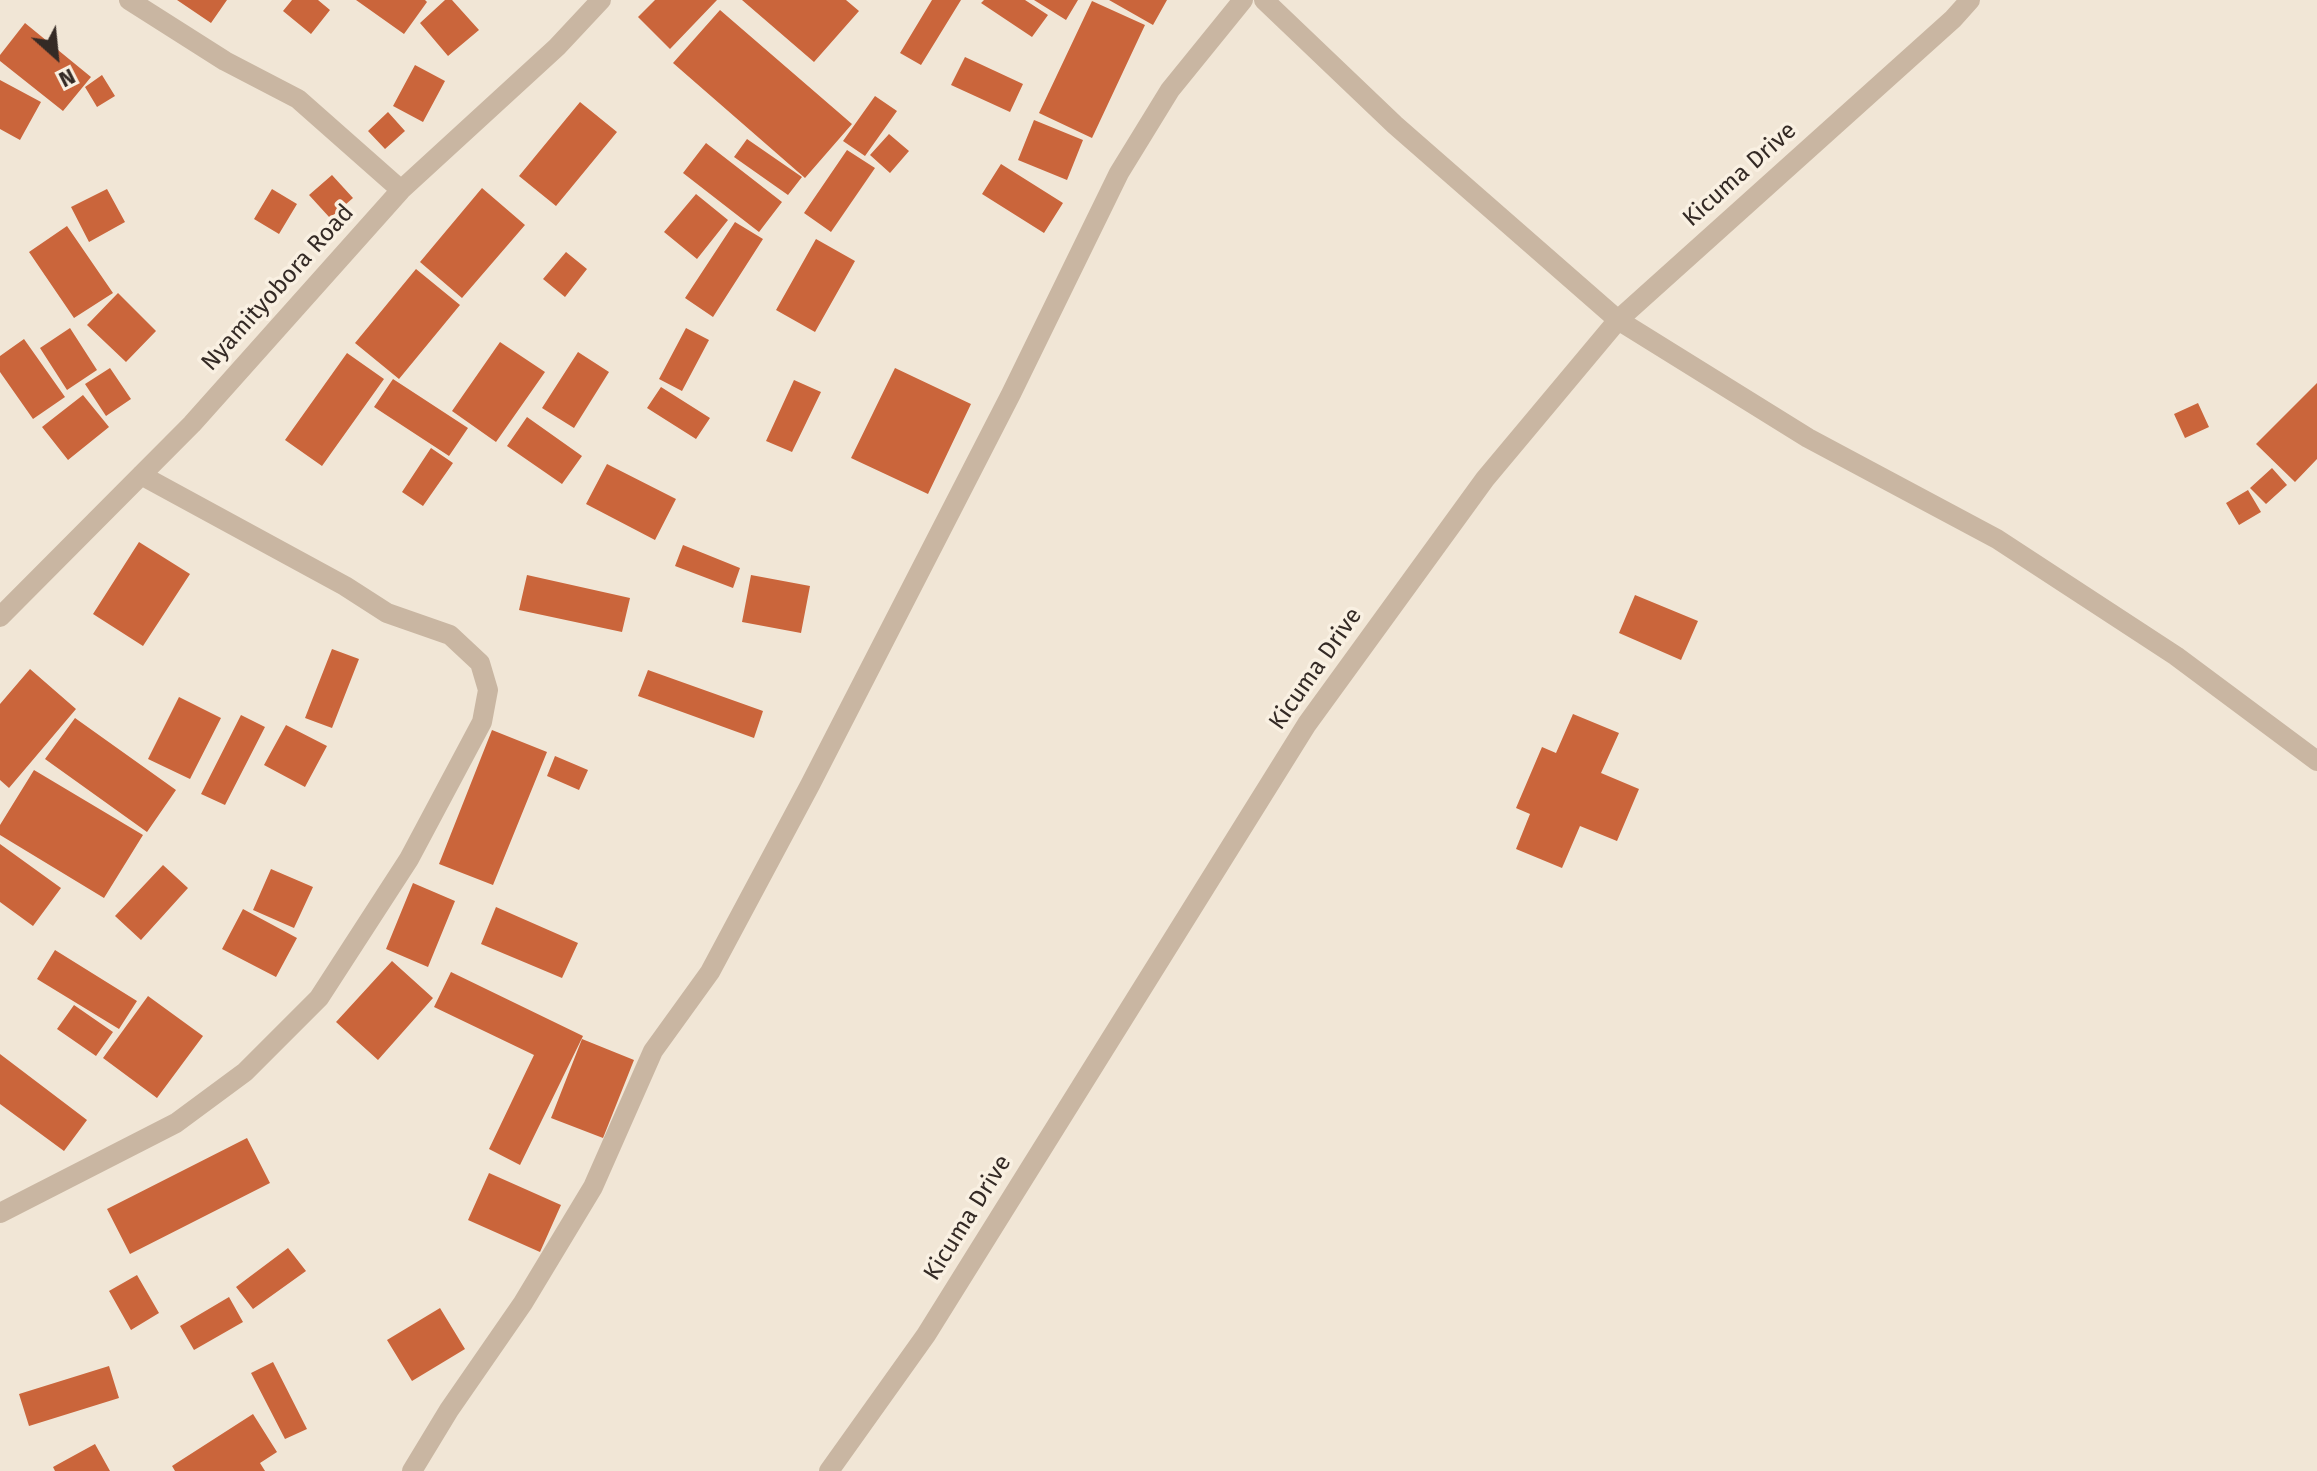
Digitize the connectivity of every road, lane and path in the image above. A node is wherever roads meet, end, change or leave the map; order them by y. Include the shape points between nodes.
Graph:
1 (129, 0) edge
2 (601, 0) edge
3 (1243, 0) edge
4 (1264, 0) edge
5 (1970, 0) edge
6 (401, 190) junction
7 (1618, 320) junction
8 (141, 475) junction
9 (0, 617) edge
10 (2317, 761) edge
11 (0, 1213) edge
12 (412, 1471) edge
13 (829, 1471) edge

1 - 6 street via 225,61 298,99
2 - 6 street, Nyamityobora Road
3 - 12 street via 1170,90 1119,173 796,812 710,972 653,1051 593,1187
4 - 7 street via 1395,125
5 - 7 street, Kicuma Drive
6 - 8 street, Nyamityobora Road
7 - 10 street via 1808,438 1997,539 2176,656
7 - 13 street, Kicuma Drive via 1485,479 1307,724 926,1335
8 - 9 street, Nyamityobora Road
8 - 11 street via 387,613 450,635 480,663 488,690 482,722 409,859 319,998 245,1072 176,1123

